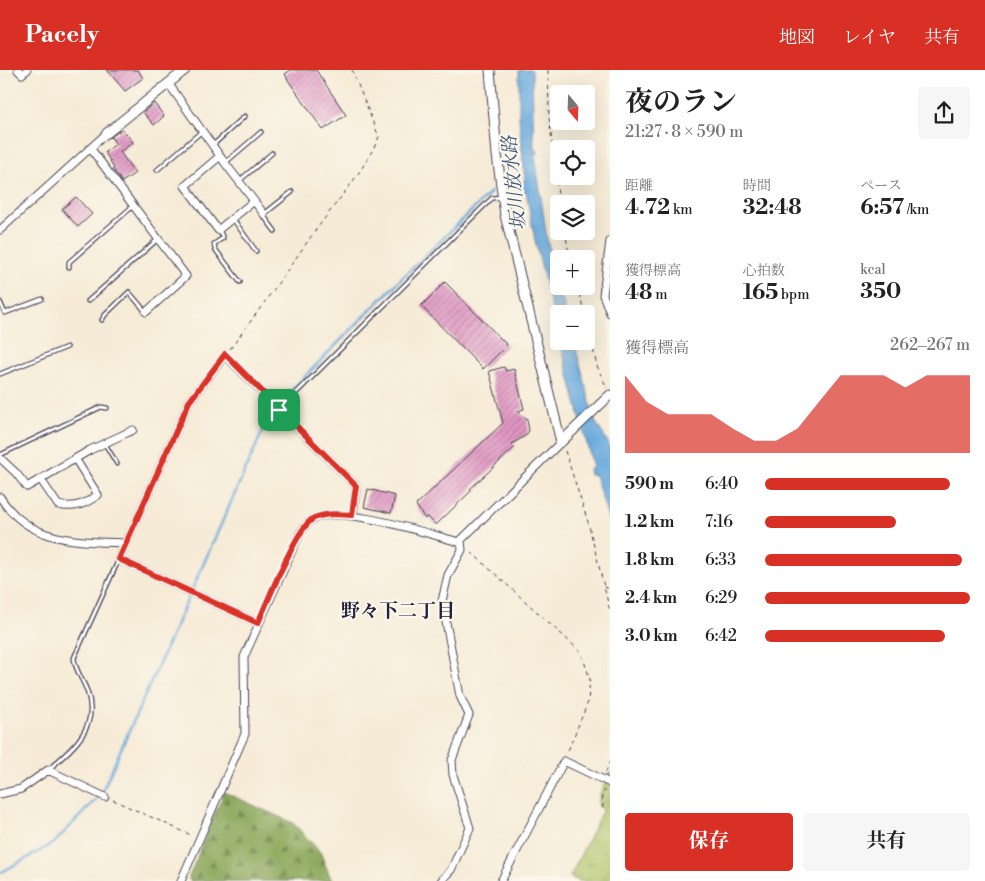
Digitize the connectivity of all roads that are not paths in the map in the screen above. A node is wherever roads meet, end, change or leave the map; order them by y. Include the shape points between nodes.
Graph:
1 (18, 70) edge
2 (27, 70) edge
3 (185, 70) edge
4 (490, 70) edge
5 (168, 83) junction
6 (245, 116) dead end
7 (202, 132) junction
8 (261, 132) dead end
9 (107, 133) joint
10 (212, 146) junction
11 (91, 149) junction
12 (272, 153) dead end
13 (220, 156) junction
14 (225, 163) junction
15 (158, 170) dead end
16 (239, 181) junction
17 (292, 192) dead end
18 (502, 196) junction
19 (254, 201) junction
20 (133, 205) junction
21 (264, 214) junction
22 (233, 218) junction
23 (0, 230) edge
24 (218, 230) junction
25 (275, 231) dead end
26 (159, 239) junction
27 (610, 240) edge
28 (256, 251) dead end
29 (69, 267) dead end
30 (240, 282) dead end
31 (42, 299) dead end
32 (88, 301) dead end
33 (0, 302) edge
34 (146, 312) joint
35 (610, 313) edge
36 (102, 320) dead end
37 (67, 347) dead end
38 (0, 374) edge
39 (608, 396) edge
40 (107, 408) dead end
41 (279, 410) junction
42 (134, 430) dead end
43 (564, 440) junction
44 (104, 443) junction
45 (0, 457) edge
46 (76, 460) junction
47 (117, 464) dead end
48 (41, 480) junction
49 (0, 496) edge
50 (352, 515) junction
51 (125, 543) junction
52 (462, 544) junction
53 (119, 559) junction
54 (258, 623) junction
55 (48, 770) junction
56 (607, 782) edge
57 (0, 794) edge
58 (102, 795) road end
59 (181, 881) edge
60 (441, 881) edge
61 (501, 881) edge

1 - 2 street via 22,74
3 - 5 street
4 - 18 street
5 - 7 street
5 - 9 street
6 - 10 lane
7 - 10 street
7 - 15 lane
8 - 14 lane
9 - 11 street
10 - 13 street
11 - 20 street
11 - 23 street
12 - 16 lane
13 - 14 street
13 - 24 street via 185,186
14 - 16 street
16 - 19 street
17 - 21 lane
18 - 41 lane via 492,198
18 - 43 street via 511,249
19 - 21 street
19 - 22 street
20 - 26 street
20 - 29 lane via 69,262
21 - 25 lane
22 - 24 street
22 - 28 lane
24 - 30 lane via 222,238 214,244 215,249
26 - 32 lane
26 - 34 street via 186,276
27 - 35 street via 603,294
31 - 33 lane via 5,313
34 - 36 lane via 129,292
37 - 38 lane
39 - 43 street
40 - 45 lane via 101,407
41 - 50 street via 356,486
41 - 51 street via 225,354 189,402
42 - 44 street
43 - 52 street
44 - 46 street
44 - 47 lane
45 - 48 street via 27,487
46 - 48 street
46 - 48 street via 98,495 86,503 69,507 58,504
49 - 51 street via 22,522 44,533 73,540
50 - 52 street
50 - 54 street via 323,516 305,526
51 - 53 street
52 - 60 street via 448,575 442,602 460,696 469,715 452,760 453,776 470,828 451,870
53 - 54 street
53 - 55 lane via 74,658 91,708 89,723 83,737
54 - 59 street via 243,665 244,734
55 - 57 street via 21,789
55 - 58 street
56 - 61 street via 564,761

